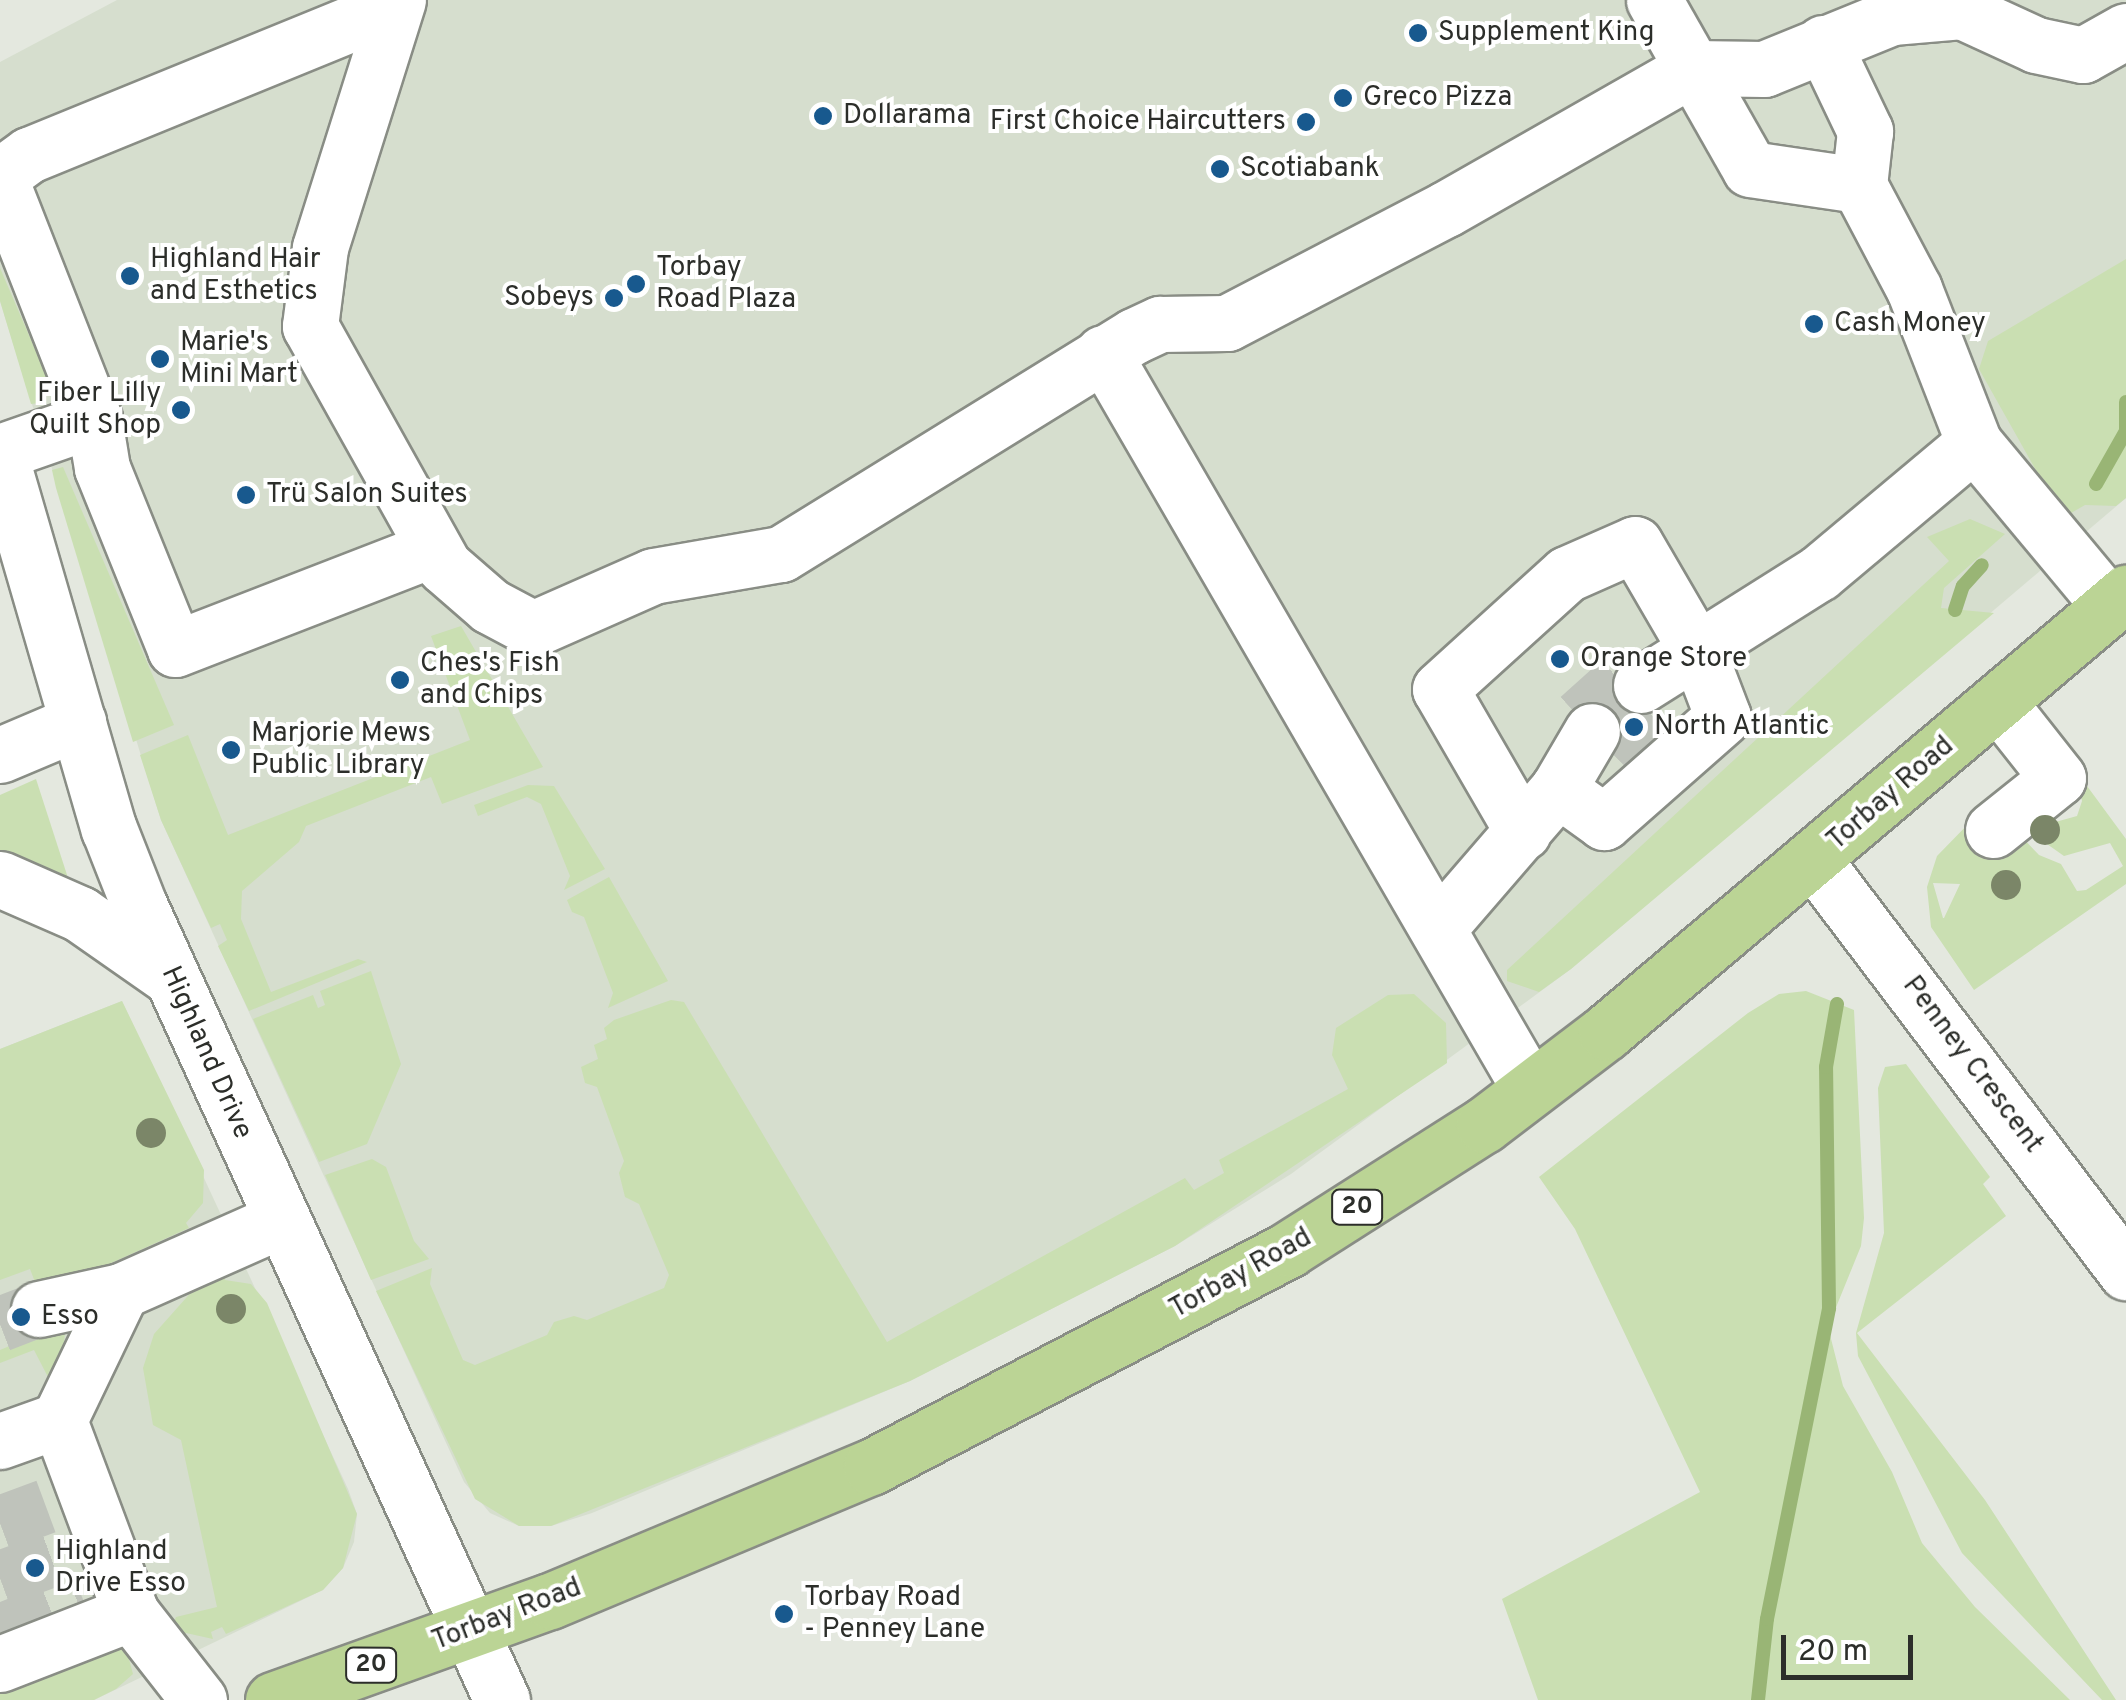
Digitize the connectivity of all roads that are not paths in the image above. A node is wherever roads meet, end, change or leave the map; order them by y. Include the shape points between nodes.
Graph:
1 (1654, 0) edge
2 (395, 4) edge
3 (2126, 31) edge
4 (1823, 43) junction
5 (1692, 68) junction
6 (0, 178) edge
7 (1859, 185) junction
8 (1103, 353) junction
9 (94, 420) junction
10 (1974, 443) junction
11 (0, 453) edge
12 (433, 549) junction
13 (2118, 599) edge
14 (1699, 654) junction
15 (1652, 697) tunnel mouth
16 (1998, 702) junction
17 (78, 722) junction
18 (1603, 744) tunnel mouth
19 (0, 756) edge
20 (1558, 789) junction
21 (1993, 830) dead end
22 (1523, 832) junction
23 (1815, 862) junction
24 (0, 879) edge
25 (1438, 928) junction
26 (176, 981) junction
27 (1530, 1089) junction
28 (280, 1220) junction
29 (2126, 1272) edge
30 (121, 1291) junction
31 (38, 1308) tunnel mouth
32 (58, 1420) junction
33 (0, 1441) edge
34 (88, 1552) junction
35 (470, 1630) junction
36 (0, 1664) edge
37 (199, 1700) edge
38 (273, 1700) edge
39 (502, 1700) edge

1 - 5 street
2 - 6 street via 29,155
2 - 12 street via 308,306 315,342
3 - 4 street via 2083,55 2036,46 1962,11 1892,16
4 - 5 street via 1764,69
4 - 7 street via 1865,130
5 - 7 street via 1750,169
5 - 8 street via 1446,209 1227,323 1160,324
6 - 9 street
7 - 10 street via 1914,289
8 - 12 street via 780,554 654,576 534,629 463,588
8 - 25 street
9 - 11 street
9 - 12 street via 102,468 175,648
10 - 13 street
10 - 14 street via 1820,573
11 - 17 street, Highland Drive
13 - 16 main road, Torbay Road / 20
14 - 15 street
14 - 20 street via 1723,717 1604,822
14 - 22 street via 1635,544 1567,574 1440,689
16 - 21 street via 2058,778
16 - 23 main road, Torbay Road / 20
17 - 19 street
17 - 26 street, Highland Drive via 109,829
18 - 20 street
20 - 22 street
22 - 25 street
23 - 27 main road, Torbay Road / 20
23 - 29 street, Penney Crescent
24 - 26 street via 80,914
25 - 27 street
26 - 28 street, Highland Drive
27 - 35 main road, Torbay Road / 20 via 1289,1249 870,1467
28 - 30 street
28 - 35 street, Highland Drive
30 - 31 street
30 - 32 street
32 - 33 street
32 - 34 street
34 - 36 street
34 - 37 street
35 - 38 main road, Torbay Road / 20
35 - 39 street, Highland Drive

